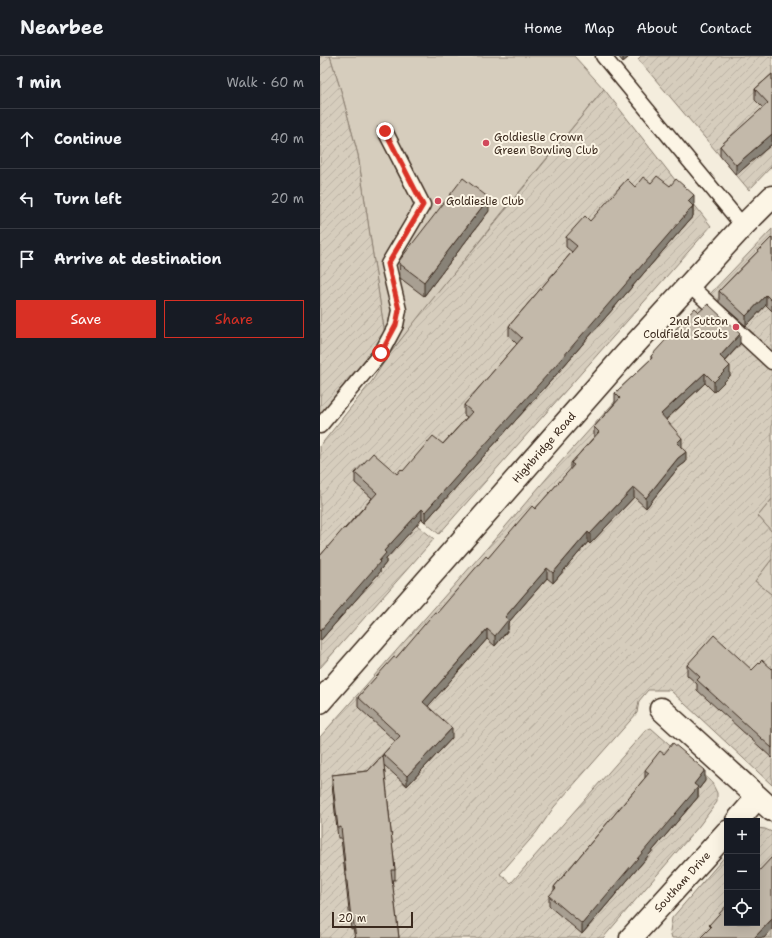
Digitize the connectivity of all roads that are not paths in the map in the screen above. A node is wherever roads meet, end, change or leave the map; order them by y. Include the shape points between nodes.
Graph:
1 (603, 56) edge
2 (385, 131) dead end
3 (772, 196) edge
4 (743, 226) junction
5 (689, 285) junction
6 (772, 362) edge
7 (320, 426) edge
8 (320, 702) edge
9 (662, 709) dead end
10 (765, 804) edge
11 (742, 818) edge
12 (724, 836) edge
13 (638, 936) edge

1 - 4 lane
2 - 7 lane via 423,205 388,264 399,310 396,325 381,353
3 - 4 street, Highbridge Road
4 - 5 street, Highbridge Road
5 - 6 lane
5 - 8 street, Highbridge Road
9 - 10 street
10 - 11 street
12 - 13 street, Southam Drive

